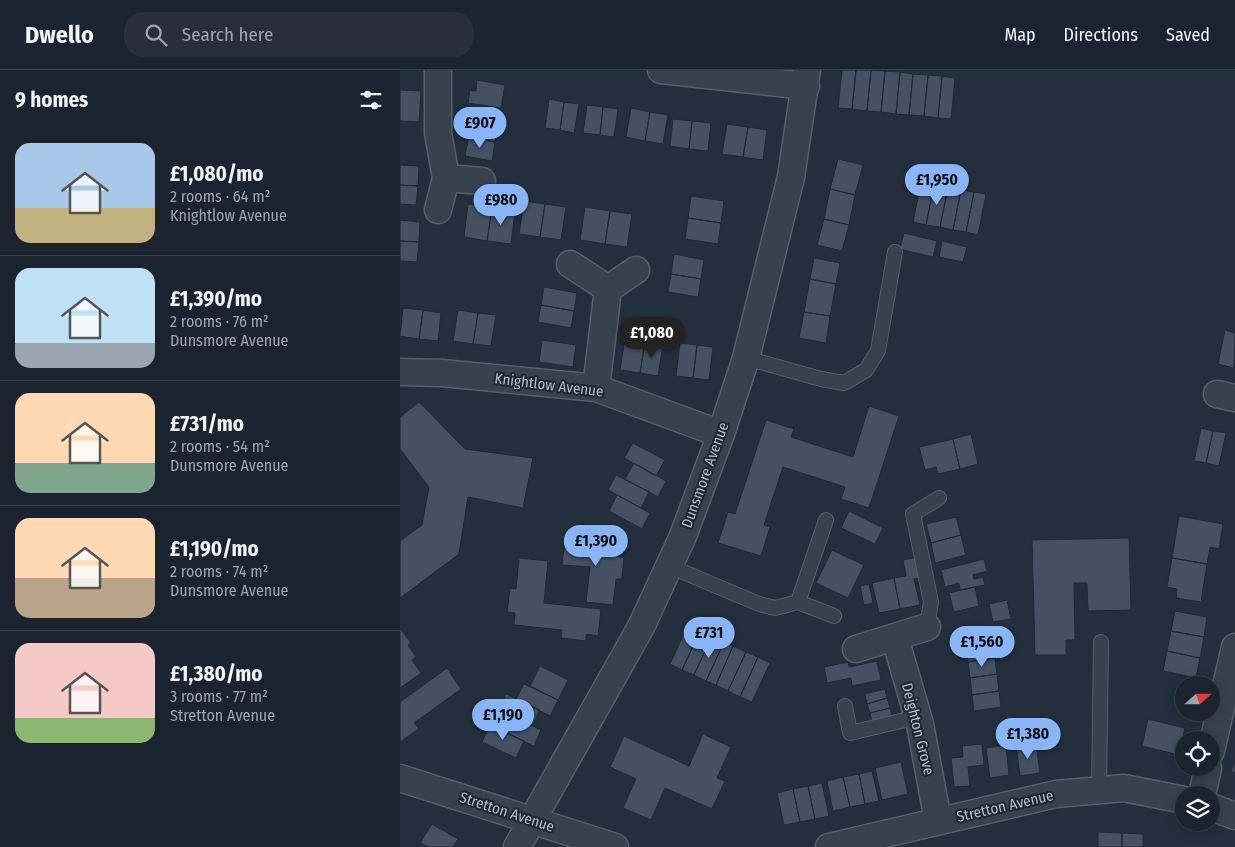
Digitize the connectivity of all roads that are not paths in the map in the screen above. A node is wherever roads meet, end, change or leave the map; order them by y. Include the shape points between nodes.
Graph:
1 (438, 70) edge
2 (661, 70) edge
3 (806, 78) edge
4 (446, 178) junction
5 (482, 181) dead end
6 (438, 210) dead end
7 (895, 252) dead end
8 (570, 264) dead end
9 (636, 270) dead end
10 (608, 289) junction
11 (746, 358) junction
12 (400, 372) edge
13 (596, 388) junction
14 (721, 434) junction
15 (938, 498) dead end
16 (826, 520) dead end
17 (670, 566) junction
18 (798, 602) junction
19 (834, 616) dead end
20 (927, 627) joint
21 (895, 638) junction
22 (1101, 642) dead end
23 (1235, 647) edge
24 (856, 649) dead end
25 (845, 706) dead end
26 (918, 717) junction
27 (1216, 731) edge
28 (400, 778) edge
29 (1099, 790) junction
30 (1175, 798) edge
31 (1220, 810) edge
32 (1235, 816) edge
33 (533, 820) junction
34 (938, 821) junction
35 (517, 847) edge
36 (615, 847) edge
37 (829, 847) edge

1 - 4 street via 438,133
2 - 3 street
3 - 11 street, Dunsmore Avenue via 791,177
4 - 5 street
4 - 6 street
7 - 11 lane via 878,351 866,370 844,383
8 - 10 street
9 - 10 street
10 - 13 street
11 - 14 street, Dunsmore Avenue
12 - 13 street, Knightlow Avenue via 442,372
13 - 14 street, Knightlow Avenue
14 - 17 street, Dunsmore Avenue
15 - 20 lane via 914,514 931,602
16 - 18 lane
17 - 18 lane via 760,604 776,608
17 - 33 street, Dunsmore Avenue via 642,628
18 - 19 lane
20 - 21 street
21 - 24 street
21 - 26 street, Deighton Grove
22 - 29 lane
23 - 27 street
25 - 26 lane via 850,733
26 - 34 street, Deighton Grove
28 - 33 street, Stretton Avenue
29 - 30 street, Stretton Avenue via 1124,788
29 - 34 street, Stretton Avenue via 1056,794
31 - 32 street
33 - 35 street, Dunsmore Avenue
33 - 36 street, Stretton Avenue
34 - 37 street, Stretton Avenue

